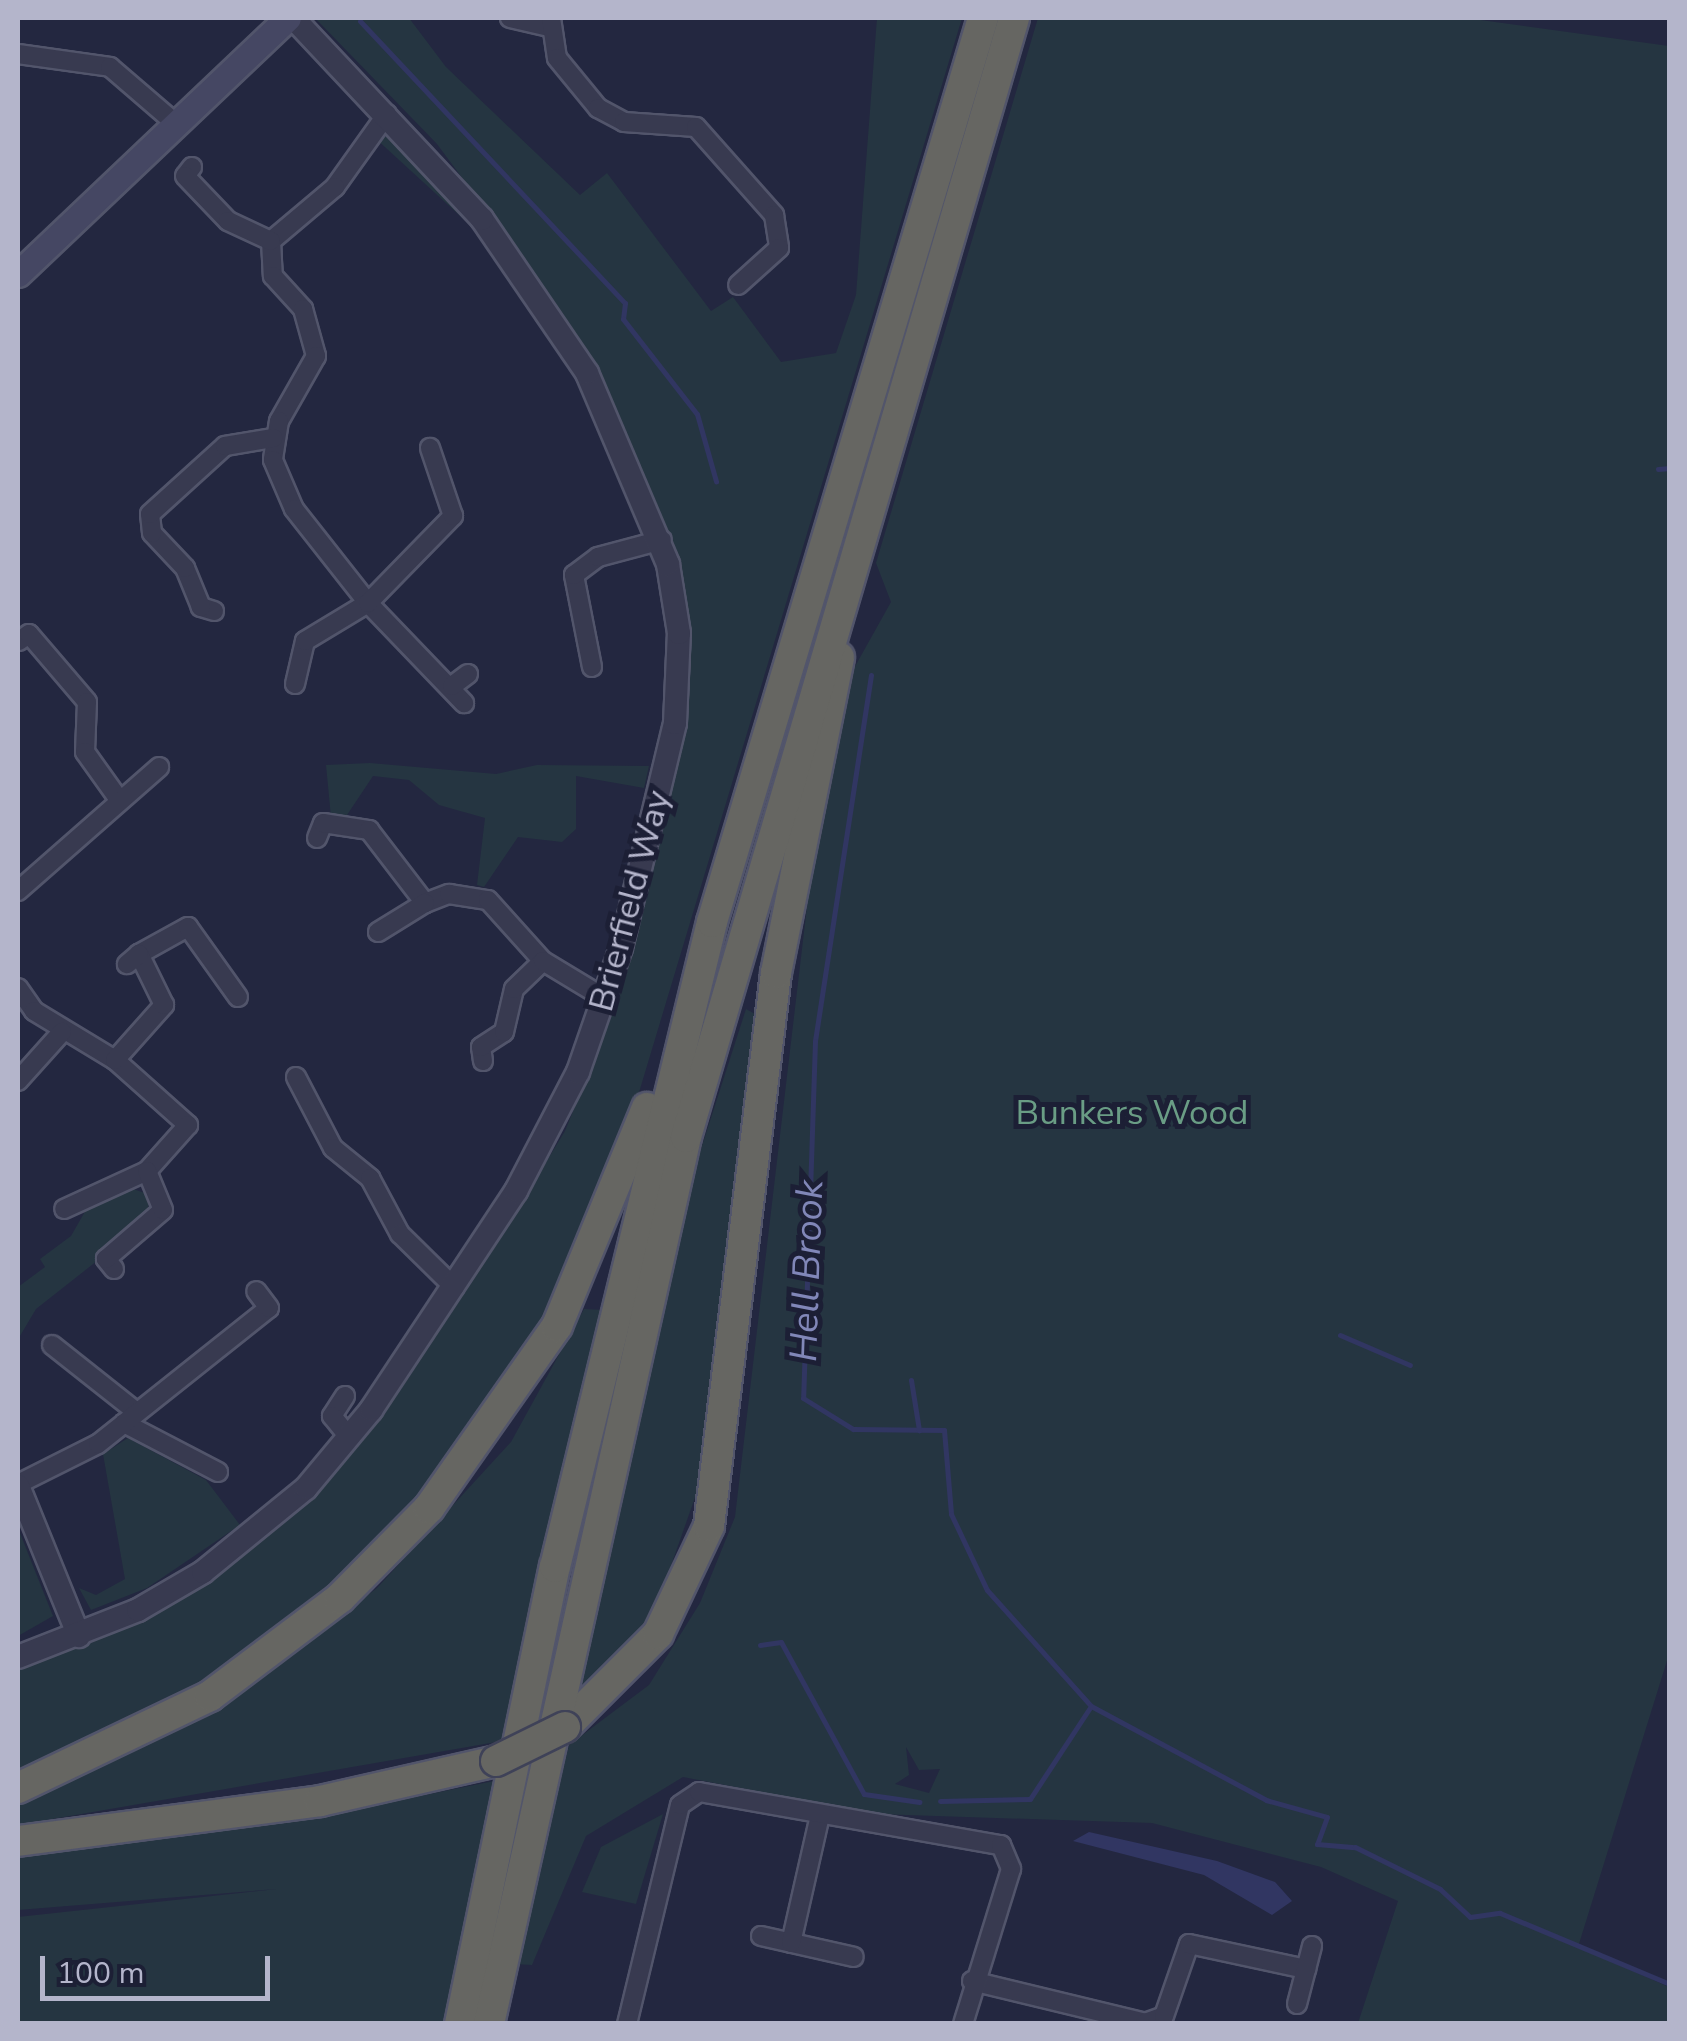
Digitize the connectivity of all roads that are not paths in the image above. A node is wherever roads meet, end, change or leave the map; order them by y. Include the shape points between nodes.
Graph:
1 (290, 18) edge
2 (510, 18) edge
3 (983, 18) edge
4 (1014, 18) edge
5 (550, 22) edge
6 (18, 54) edge
7 (387, 114) junction
8 (175, 123) junction
9 (192, 167) dead end
10 (270, 241) junction
11 (18, 274) edge
12 (738, 285) dead end
13 (273, 438) junction
14 (429, 448) dead end
15 (860, 526) junction
16 (662, 540) junction
17 (368, 603) junction
18 (214, 611) dead end
19 (18, 641) edge
20 (593, 667) dead end
21 (468, 674) dead end
22 (295, 684) dead end
23 (452, 686) junction
24 (464, 703) dead end
25 (154, 779) dead end
26 (120, 801) junction
27 (317, 838) dead end
28 (18, 891) edge
29 (425, 903) junction
30 (712, 922) junction
31 (378, 932) dead end
32 (543, 961) junction
33 (18, 988) edge
34 (238, 996) dead end
35 (606, 998) junction
36 (62, 1032) junction
37 (115, 1060) junction
38 (483, 1061) dead end
39 (296, 1077) dead end
40 (18, 1081) edge
41 (147, 1171) junction
42 (64, 1209) dead end
43 (114, 1270) dead end
44 (454, 1287) junction
45 (256, 1291) dead end
46 (52, 1344) dead end
47 (344, 1396) dead end
48 (129, 1417) junction
49 (350, 1438) junction
50 (218, 1472) dead end
51 (18, 1485) edge
52 (79, 1636) junction
53 (18, 1657) edge
54 (18, 1788) edge
55 (820, 1816) junction
56 (18, 1841) edge
57 (762, 1936) dead end
58 (791, 1943) junction
59 (1312, 1946) dead end
60 (854, 1957) dead end
61 (1306, 1968) junction
62 (972, 1980) junction
63 (1297, 2004) dead end
64 (460, 2024) edge
65 (489, 2024) edge
66 (627, 2024) edge
67 (963, 2024) edge

1 - 7 street, Brierfield Way
1 - 8 main road
2 - 5 street
3 - 30 highway
4 - 15 highway
5 - 12 street via 558,58 598,108 624,122 696,127 774,214 779,248
6 - 8 street via 110,68
7 - 10 street via 334,187
7 - 16 street, Brierfield Way via 482,219 557,321
8 - 11 main road
9 - 10 street via 185,176 228,221
10 - 13 street via 272,276 303,309 316,356
13 - 17 street via 282,490
13 - 18 street via 224,446 150,514 152,534 185,568 201,606
14 - 17 street via 453,516
15 - 56 highway, bridge via 776,973 715,1500 672,1614 622,1680 565,1728 496,1761 338,1798
15 - 65 highway via 686,1138
16 - 20 street via 598,557 574,575
16 - 35 street, Brierfield Way via 680,690
17 - 22 street via 305,642
17 - 23 street
19 - 26 street via 37,642 87,702 85,752
21 - 23 street
23 - 24 street
25 - 26 street
26 - 28 street
27 - 29 street via 323,822 369,830
29 - 31 street
29 - 32 street via 449,894 488,900
30 - 54 highway via 604,1226 556,1326 469,1460 375,1566 261,1660 156,1727
30 - 64 highway via 556,1567
32 - 35 street
32 - 38 street via 514,989 504,1032 481,1047
33 - 36 street
34 - 37 street via 188,927 133,959 164,1004
35 - 44 street, Brierfield Way via 548,1133
36 - 37 street
36 - 40 street
37 - 41 street via 188,1125
39 - 44 street via 333,1148 370,1178 400,1234
41 - 42 street
41 - 43 street via 163,1210 106,1259
44 - 49 street, Brierfield Way
45 - 48 street via 268,1308
46 - 48 street
47 - 49 street via 332,1416
48 - 50 street
48 - 51 street
49 - 52 street, Brierfield Way via 249,1539
51 - 52 street
52 - 53 street, Brierfield Way
55 - 58 street
55 - 62 street via 982,1840 1012,1856
55 - 66 street via 689,1795
57 - 58 street
58 - 60 street
59 - 61 street
61 - 62 street via 1189,1944 1164,2016 1145,2023
61 - 63 street
62 - 67 street

